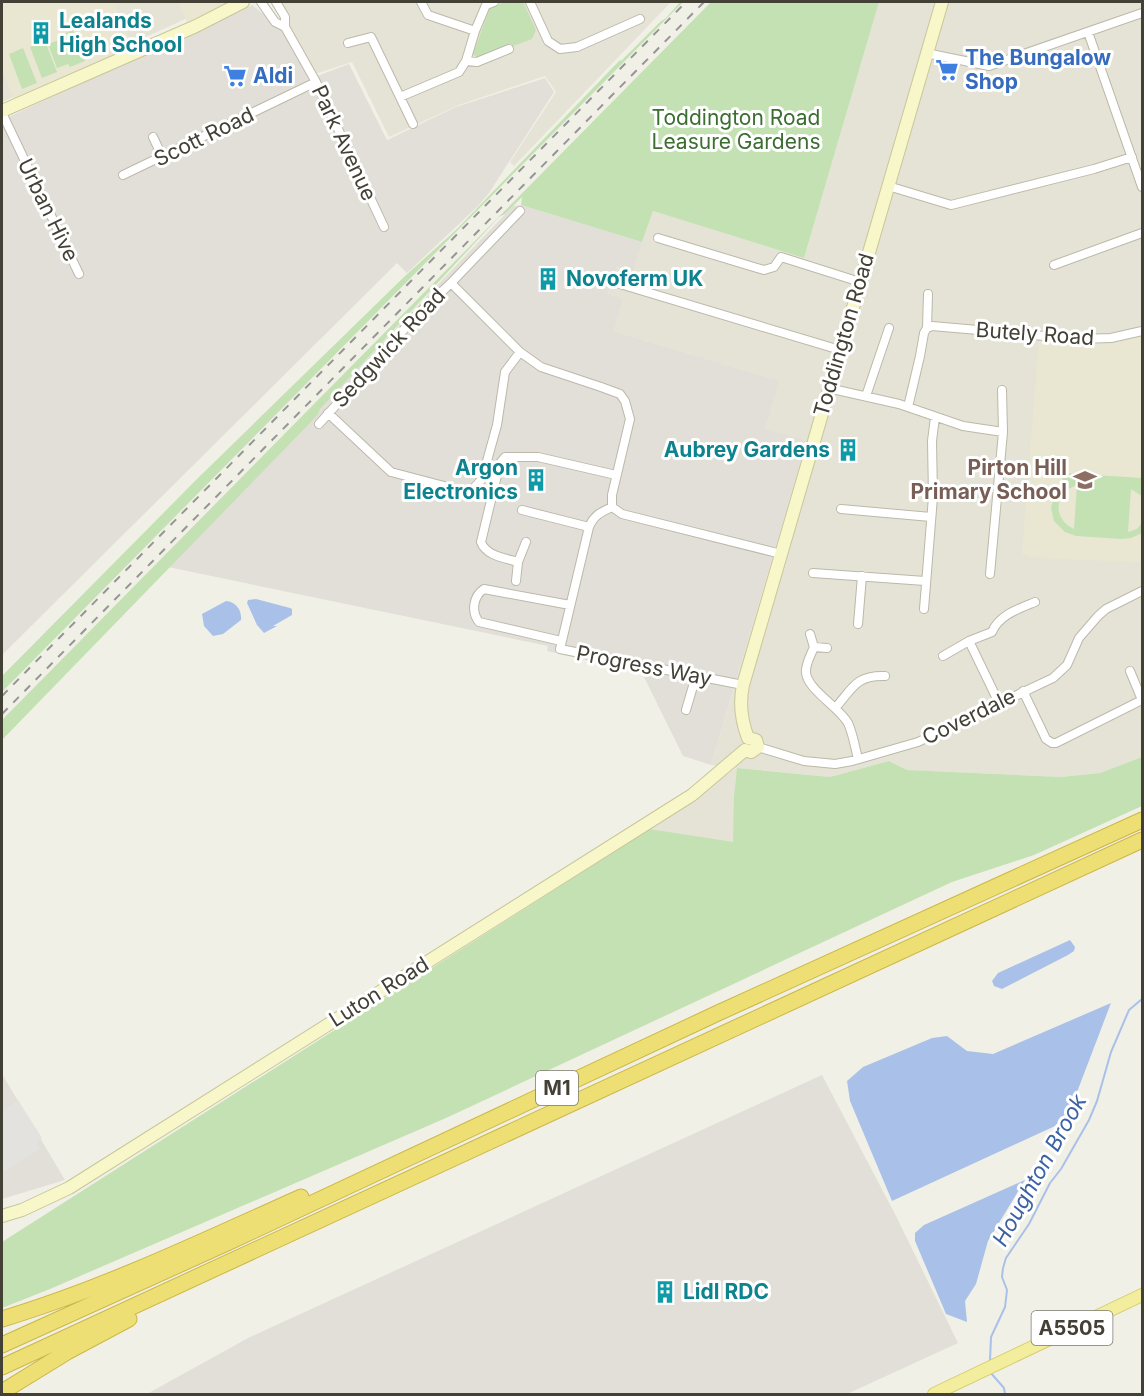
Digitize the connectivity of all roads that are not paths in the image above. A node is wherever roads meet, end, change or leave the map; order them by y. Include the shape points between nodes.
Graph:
1 (243, 2) edge
2 (261, 2) edge
3 (276, 2) edge
4 (421, 2) edge
5 (494, 2) edge
6 (530, 2) edge
7 (942, 2) edge
8 (1143, 13) edge
9 (640, 19) dead end
10 (285, 27) junction
11 (475, 31) junction
12 (1088, 32) junction
13 (348, 43) dead end
14 (509, 49) dead end
15 (926, 53) junction
16 (466, 61) junction
17 (316, 82) junction
18 (400, 97) junction
19 (2, 112) edge
20 (413, 124) dead end
21 (153, 137) dead end
22 (162, 156) junction
23 (1131, 157) junction
24 (123, 175) dead end
25 (1141, 175) edge
26 (888, 186) junction
27 (1143, 187) edge
28 (520, 211) dead end
29 (384, 227) dead end
30 (1143, 233) edge
31 (658, 238) dead end
32 (1054, 265) dead end
33 (79, 274) dead end
34 (860, 282) junction
35 (451, 283) junction
36 (620, 284) dead end
37 (928, 294) dead end
38 (889, 328) dead end
39 (927, 328) junction
40 (1143, 331) edge
41 (840, 351) junction
42 (520, 352) junction
43 (828, 388) junction
44 (1002, 390) dead end
45 (866, 396) junction
46 (908, 407) junction
47 (328, 413) junction
48 (935, 417) junction
49 (319, 424) dead end
50 (1003, 432) junction
51 (616, 475) junction
52 (612, 507) junction
53 (841, 509) dead end
54 (522, 510) dead end
55 (931, 517) junction
56 (589, 527) junction
57 (526, 542) dead end
58 (781, 554) junction
59 (518, 562) junction
60 (813, 573) dead end
61 (990, 574) dead end
62 (862, 576) junction
63 (516, 580) dead end
64 (925, 581) junction
65 (1143, 591) edge
66 (1035, 602) dead end
67 (570, 605) junction
68 (924, 609) dead end
69 (858, 624) dead end
70 (810, 634) dead end
71 (561, 641) junction
72 (969, 641) junction
73 (814, 646) junction
74 (827, 648) dead end
75 (943, 656) dead end
76 (1130, 671) dead end
77 (696, 676) junction
78 (885, 676) dead end
79 (743, 685) junction
80 (1023, 691) junction
81 (1142, 700) edge
82 (999, 703) junction
83 (836, 708) junction
84 (686, 710) dead end
85 (750, 745) junction
86 (858, 759) junction
87 (1143, 820) edge
88 (1143, 840) edge
89 (718, 1013) junction
90 (455, 1159) junction
91 (2, 1216) edge
92 (1142, 1295) edge
93 (2, 1319) edge
94 (2, 1345) edge
95 (2, 1367) edge
96 (2, 1392) edge
97 (934, 1395) edge

1 - 19 main road
2 - 10 street, Park Avenue via 275,22
3 - 10 street, Park Avenue via 285,17
4 - 11 street via 428,15
5 - 11 street via 486,5
6 - 9 street via 548,40 560,49 577,47
7 - 15 main road, Toddington Road
8 - 12 street
10 - 17 street, Park Avenue
11 - 16 street
12 - 15 street via 989,66
12 - 23 street
13 - 18 street via 371,37
14 - 16 street via 477,62
15 - 26 main road, Toddington Road
16 - 18 street via 459,72
17 - 22 street, Scott Road
17 - 29 street, Park Avenue
18 - 20 street
19 - 33 street, Urban Hive
21 - 22 street
22 - 24 street, Scott Road
23 - 25 street
23 - 26 street via 951,205
25 - 27 street
26 - 34 main road, Toddington Road
28 - 35 street, Sedgwick Road
30 - 32 street
31 - 34 street via 764,270 774,267 781,257
34 - 41 main road, Toddington Road
35 - 42 street, Sedgwick Road
35 - 47 street, Sedgwick Road
36 - 41 street
37 - 39 street
38 - 45 street
39 - 40 street, Butely Road via 1079,339
39 - 46 street
41 - 43 main road, Toddington Road
42 - 47 street, Sedgwick Road via 506,368 485,471 472,490 391,472
42 - 51 street, Sedgwick Road via 541,367 620,394 630,419
43 - 45 street
43 - 58 main road, Toddington Road
44 - 50 street
45 - 46 street
46 - 48 street
47 - 49 street, Sedgwick Road
48 - 50 street
48 - 55 street
50 - 61 street
51 - 52 street, Sedgwick Road
51 - 59 street via 538,457 511,455 502,459 481,542 483,549 492,554
52 - 56 street via 593,518
52 - 58 street via 622,514
53 - 55 street
54 - 56 street
55 - 64 street
56 - 67 street, Progress Way
57 - 59 street
58 - 79 main road, Toddington Road
59 - 63 street
60 - 62 street
62 - 64 street
62 - 69 street
64 - 68 street
65 - 80 street, Coverdale via 1106,609 1079,638 1067,665 1053,678
66 - 72 street via 1004,617 992,632
67 - 71 street, Progress Way
67 - 71 street via 484,589 475,603 474,615 479,622
70 - 73 street
71 - 77 street, Progress Way via 560,649
72 - 75 street
72 - 82 street
73 - 74 street
73 - 83 street via 807,676
76 - 81 street
77 - 79 street, Progress Way
77 - 84 street
78 - 83 street via 861,678
79 - 85 main road, Toddington Road via 741,711
80 - 81 street via 1046,739 1052,743
80 - 82 street, Coverdale
82 - 86 street, Coverdale via 918,742
83 - 86 street via 848,723
85 - 86 street, Coverdale via 804,761 835,764
85 - 91 main road, Luton Road via 692,795 69,1188
87 - 89 highway, M1
88 - 90 highway, M1
89 - 93 highway via 634,1046 193,1246
89 - 94 highway, M1
90 - 95 highway, M1
90 - 96 highway via 335,1223 122,1323
92 - 97 main road, A5505

